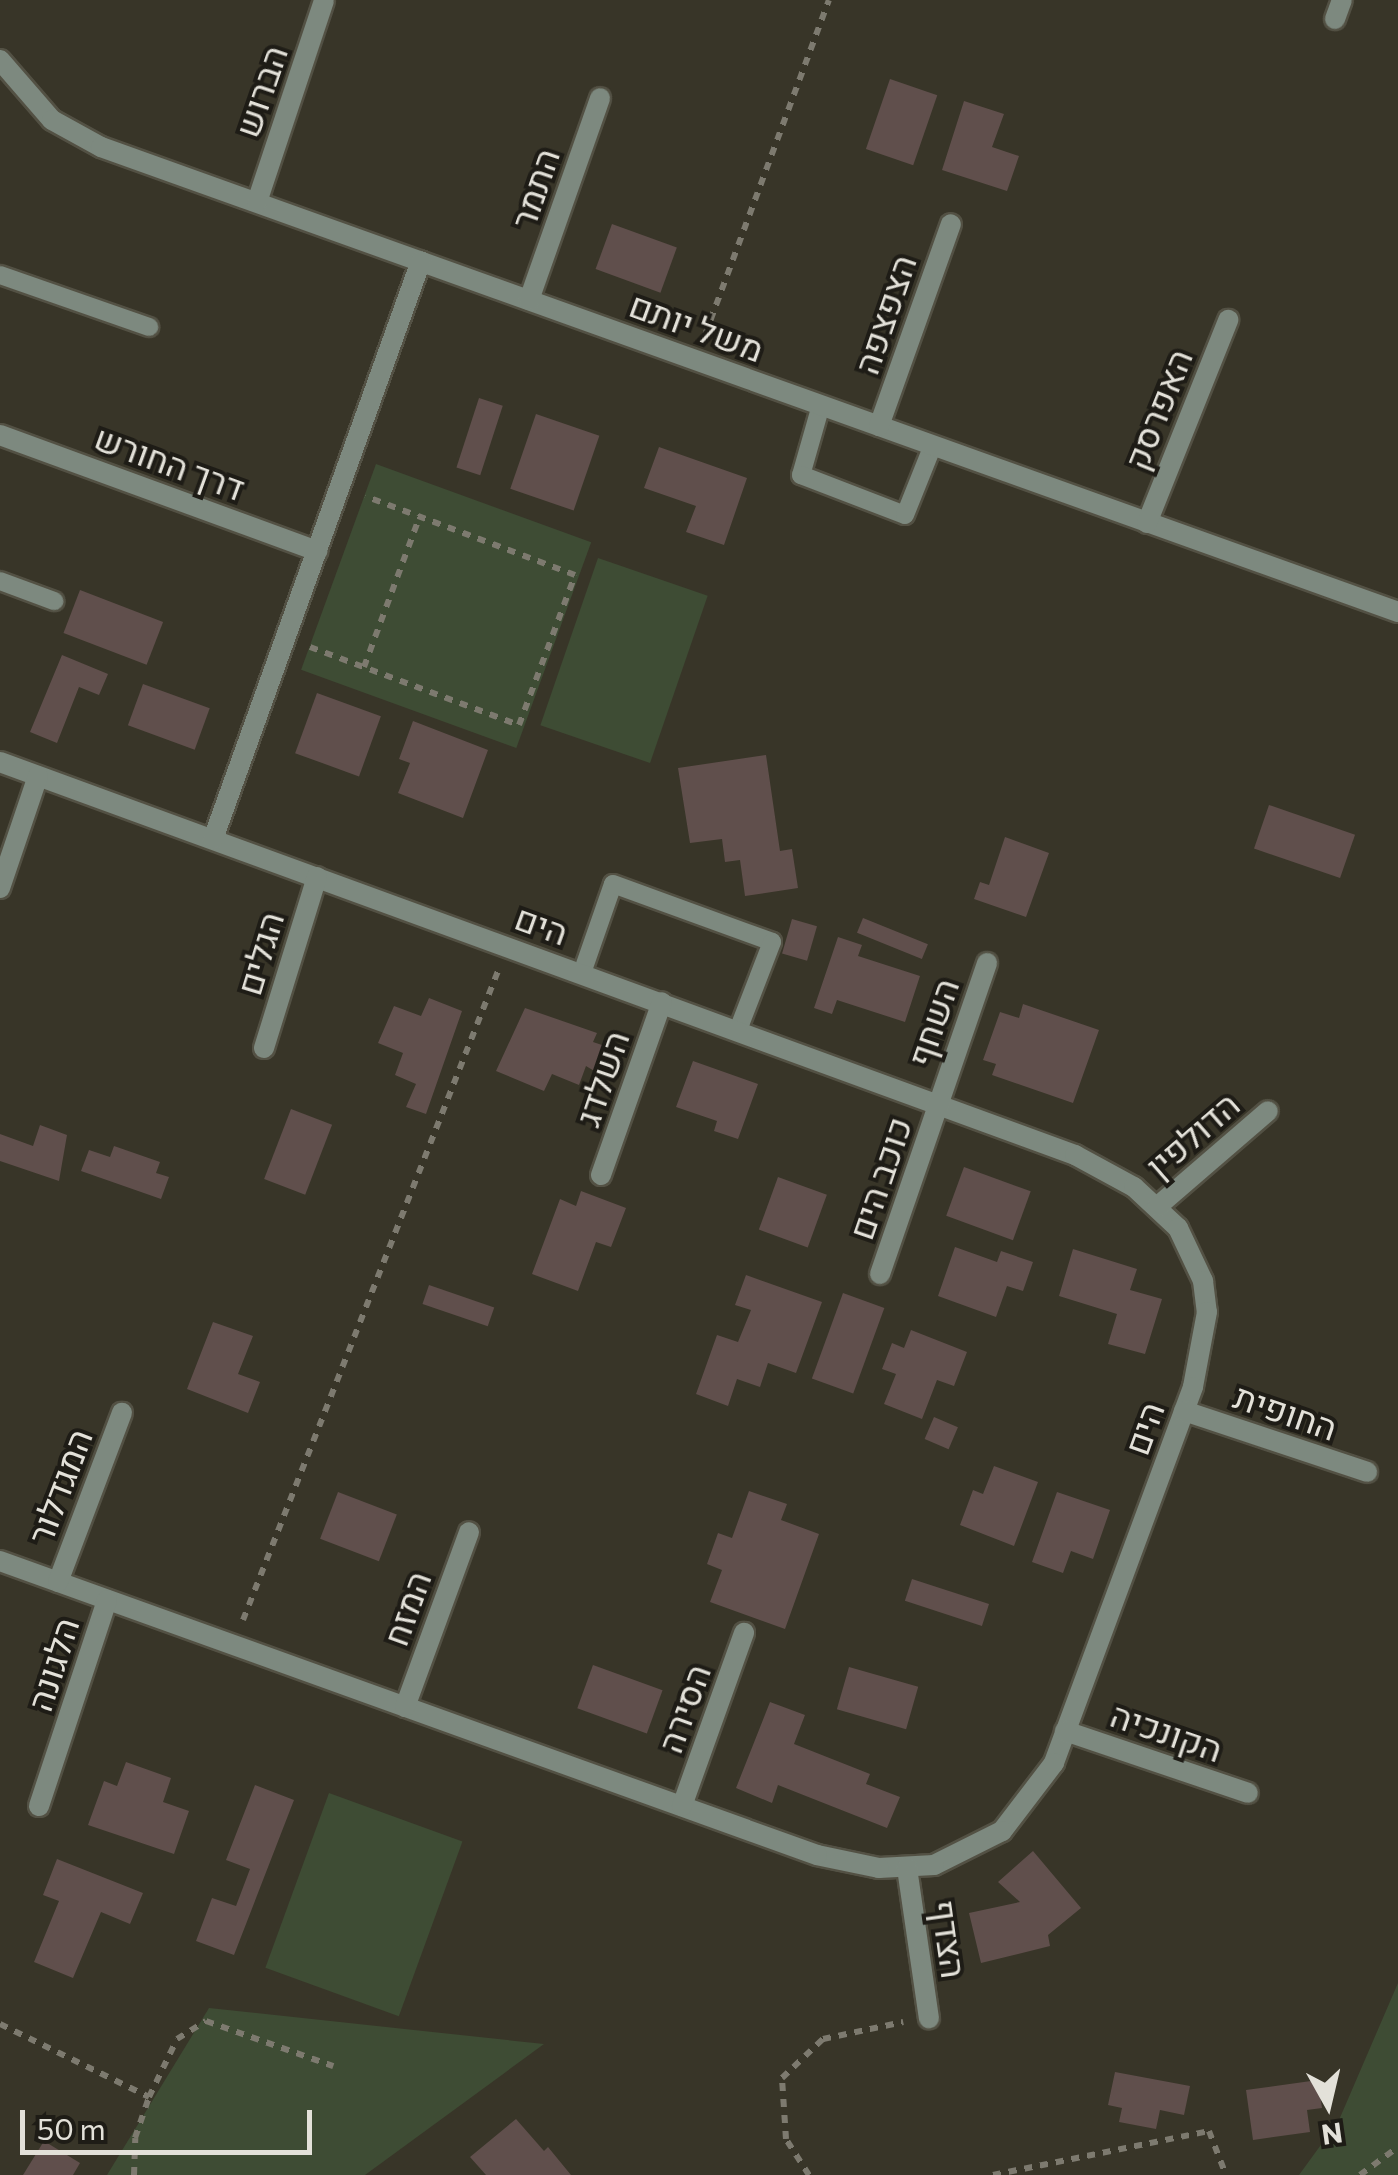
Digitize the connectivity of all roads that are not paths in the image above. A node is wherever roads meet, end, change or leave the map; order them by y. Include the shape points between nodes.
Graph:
1 (324, 2) edge
2 (0, 60) edge
3 (600, 98) dead end
4 (257, 202) junction
5 (951, 224) dead end
6 (421, 261) junction
7 (0, 274) edge
8 (529, 300) junction
9 (1228, 320) dead end
10 (149, 327) dead end
11 (821, 405) junction
12 (879, 426) junction
13 (0, 435) edge
14 (932, 445) junction
15 (1147, 522) junction
16 (317, 550) junction
17 (0, 581) edge
18 (54, 601) dead end
19 (1398, 612) edge
20 (0, 762) edge
21 (38, 776) junction
22 (213, 839) junction
23 (317, 877) junction
24 (0, 888) edge
25 (987, 962) dead end
26 (582, 974) junction
27 (662, 1002) junction
28 (738, 1030) junction
29 (264, 1048) dead end
30 (938, 1103) junction
31 (1268, 1111) dead end
32 (602, 1175) dead end
33 (1158, 1206) junction
34 (880, 1274) dead end
35 (1184, 1411) junction
36 (122, 1413) dead end
37 (1367, 1472) dead end
38 (469, 1532) dead end
39 (0, 1562) edge
40 (58, 1582) junction
41 (107, 1600) junction
42 (744, 1633) dead end
43 (405, 1707) junction
44 (1066, 1731) junction
45 (1248, 1794) dead end
46 (39, 1806) dead end
47 (682, 1806) junction
48 (907, 1868) junction
49 (929, 2018) road end

1 - 4 street, הברוש
2 - 4 street, משל יותם via 32,102 76,135
3 - 8 street, התמר
4 - 6 street, משל יותם
5 - 12 street, הצפצפה
6 - 8 street, משל יותם
6 - 16 street
7 - 10 lane
8 - 11 street, משל יותם
9 - 15 street, האפרסק
11 - 12 street, משל יותם
11 - 14 lane via 801,475 905,514
12 - 14 street, משל יותם
13 - 16 street, דרך החורש
14 - 15 street, משל יותם
15 - 19 street, משל יותם
16 - 22 street
17 - 18 lane
20 - 21 street, הים
21 - 22 street, הים
21 - 24 street
22 - 23 street, הים
23 - 26 street, הים
23 - 29 street, הגלים
25 - 30 street, השחף
26 - 27 street, הים
26 - 28 lane via 613,884 772,942
27 - 28 street, הים
27 - 32 street, השלדג
28 - 30 street, הים
30 - 33 street, הים via 1075,1154
30 - 34 street, כוכב הים
31 - 33 street, הדולפין
33 - 35 street, הים via 1193,1253 1203,1280 1203,1348
35 - 37 street, החופית
35 - 44 street, הים
36 - 40 street, המגדלור
38 - 43 street, המזח
39 - 40 street, הים
40 - 41 street, הים
41 - 43 street, הים
41 - 46 street, הלגונה
42 - 47 street, הסירה
43 - 47 street, הים
44 - 45 street, הקונכיה
44 - 48 street, הים via 1038,1790 1002,1831 958,1858
47 - 48 street, הים via 833,1859
48 - 49 street, הצדף

